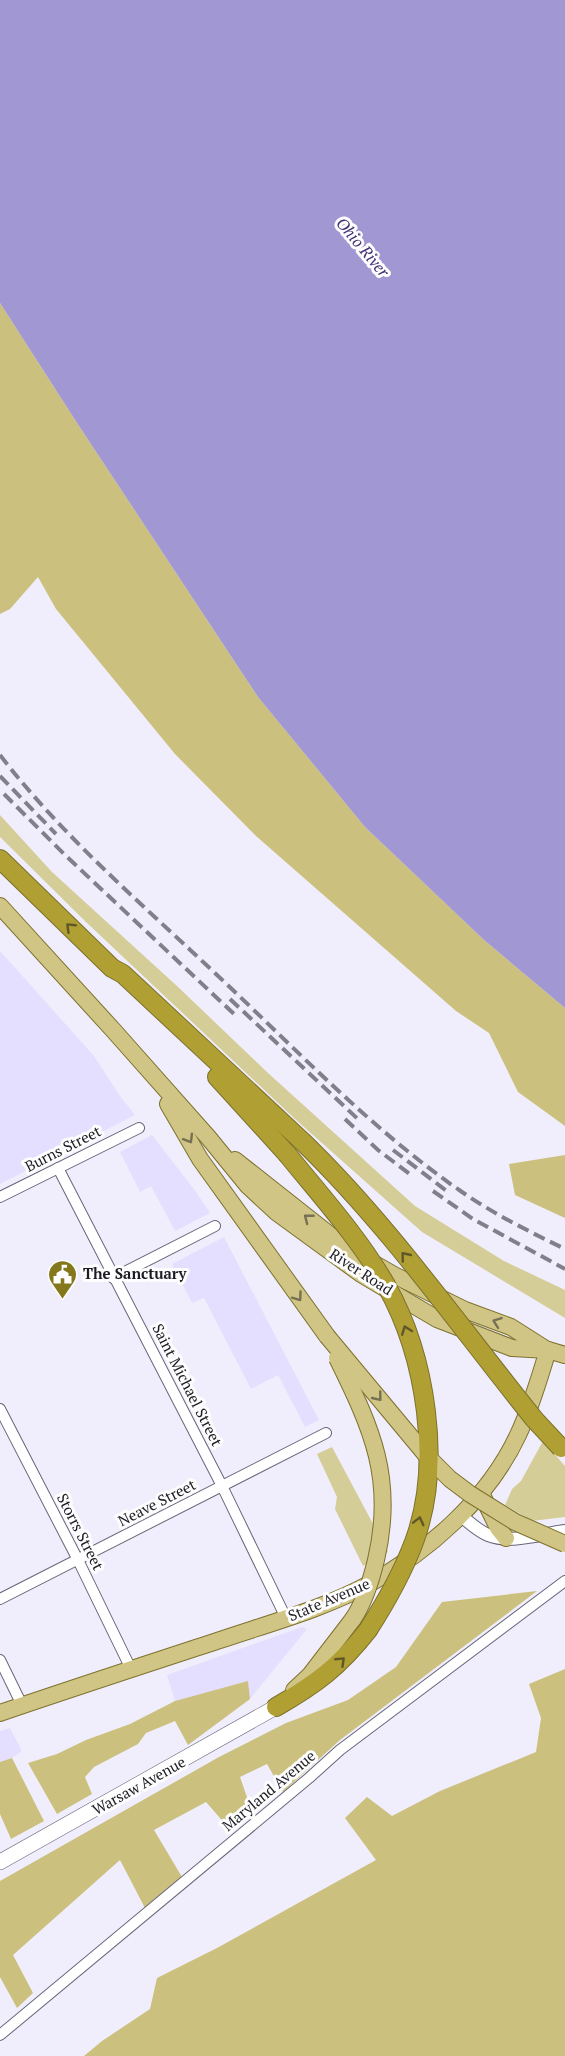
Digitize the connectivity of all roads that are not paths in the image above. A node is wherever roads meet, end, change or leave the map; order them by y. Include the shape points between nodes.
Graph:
1 (0, 859) edge
2 (0, 906) edge
3 (112, 968) junction
4 (148, 1071) junction
5 (139, 1128) dead end
6 (58, 1168) junction
7 (0, 1197) edge
8 (214, 1226) dead end
9 (113, 1278) junction
10 (327, 1336) junction
11 (548, 1350) junction
12 (565, 1355) edge
13 (0, 1409) edge
14 (326, 1433) dead end
15 (563, 1450) edge
16 (222, 1486) junction
17 (480, 1492) junction
18 (460, 1515) junction
19 (565, 1531) edge
20 (506, 1538) junction
21 (565, 1544) edge
22 (78, 1560) junction
23 (565, 1581) edge
24 (0, 1599) edge
25 (286, 1618) junction
26 (361, 1625) junction
27 (0, 1660) edge
28 (131, 1669) junction
29 (22, 1705) junction
30 (276, 1707) joint
31 (0, 1713) edge
32 (0, 1862) edge
33 (0, 2035) edge

3 -> 1 highway
2 - 4 main road, River Road
15 -> 3 highway, bridge via 336,1174
26 -> 3 highway, bridge via 388,1599 415,1540 422,1511 429,1450 425,1400 412,1344 386,1285 349,1230 287,1154 213,1073 130,993
4 -> 10 main road via 200,1159
4 - 11 main road, River Road via 259,1198 361,1274 437,1319 512,1348
5 - 6 street, Burns Street
6 - 7 street, Burns Street
6 - 9 street, Saint Michael Street
8 - 9 street
9 - 16 street, Saint Michael Street
10 -> 21 main road, bridge via 420,1449 450,1479 515,1522
10 - 26 main road, bridge via 360,1403 382,1473 380,1542
11 - 12 main road, River Road
11 - 17 main road, State Avenue via 532,1404 517,1437
13 - 22 street, Storrs Street
14 - 16 street, Neave Street
16 - 22 street, Neave Street
16 - 25 street, Saint Michael Street
17 - 18 main road, State Avenue
17 - 20 main road
18 - 20 street via 487,1535
18 - 25 main road, State Avenue via 405,1562 369,1585
19 - 20 street
22 - 24 street, Neave Street
22 - 28 street, Storrs Street
23 - 33 street, Maryland Avenue via 340,1750
25 - 28 main road, State Avenue
26 - 30 highway via 337,1665 311,1687
27 - 29 street
28 - 29 main road, State Avenue
29 - 31 main road, State Avenue
30 - 32 main road, Warsaw Avenue

